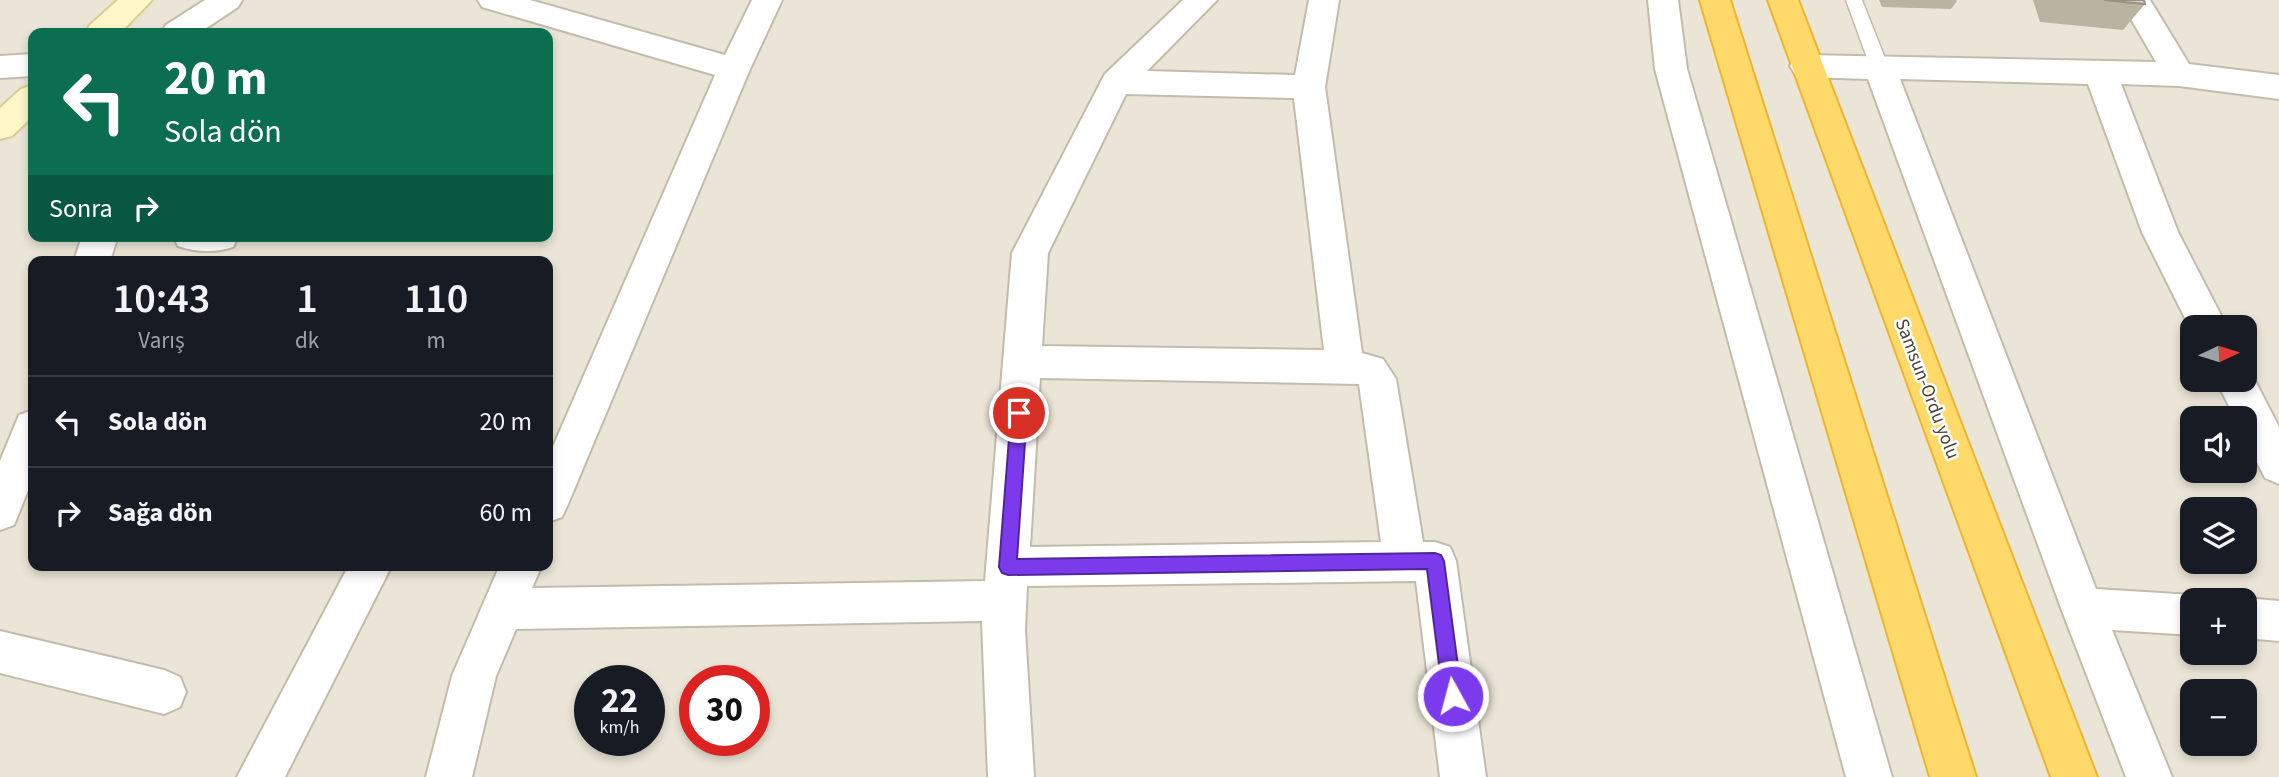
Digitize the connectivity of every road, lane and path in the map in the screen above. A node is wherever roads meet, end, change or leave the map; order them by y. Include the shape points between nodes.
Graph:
1 (137, 0) edge
2 (227, 0) edge
3 (767, 0) edge
4 (1202, 0) edge
5 (1324, 0) edge
6 (1663, 0) edge
7 (1715, 0) edge
8 (1783, 0) edge
9 (1854, 0) edge
10 (2135, 0) edge
11 (501, 1) edge
12 (106, 28) edge
13 (185, 28) edge
14 (28, 65) edge
15 (1806, 66) junction
16 (1879, 66) junction
17 (0, 67) edge
18 (734, 69) junction
19 (2101, 74) junction
20 (2179, 74) junction
21 (1116, 82) junction
22 (1309, 87) junction
23 (2276, 91) edge
24 (28, 102) edge
25 (28, 119) edge
26 (0, 128) edge
27 (2202, 315) edge
28 (1023, 362) junction
29 (1346, 366) junction
30 (2241, 392) edge
31 (28, 440) edge
32 (2279, 466) edge
33 (553, 492) edge
34 (0, 512) edge
35 (1405, 561) junction
36 (367, 571) edge
37 (519, 571) edge
38 (1007, 584) junction
39 (2082, 608) junction
40 (503, 609) junction
41 (2180, 614) edge
42 (2257, 619) edge
43 (2279, 621) edge
44 (0, 652) edge
45 (164, 692) dead end
46 (260, 777) edge
47 (449, 777) edge
48 (1011, 777) edge
49 (1463, 777) edge
50 (1869, 777) edge
51 (1953, 777) edge
52 (2074, 777) edge
53 (2149, 777) edge

1 - 12 main road
2 - 13 street
3 - 18 street
4 - 21 street
5 - 22 street
6 - 50 street via 1671,69
7 - 51 highway
8 - 15 highway, Samsun-Ordu yolu
9 - 16 lane
10 - 20 street
11 - 18 street
14 - 17 street
15 - 16 street
15 - 52 highway, Samsun-Ordu yolu
16 - 19 street
16 - 39 street
18 - 33 street
19 - 20 street
19 - 27 street via 2160,232
20 - 23 street
21 - 22 street
21 - 28 street via 1030,253
22 - 29 street
24 - 26 main road
25 - 26 street
28 - 29 street
28 - 38 street
29 - 35 street via 1370,370 1377,379
30 - 32 street
31 - 34 street
35 - 38 street
35 - 49 street via 1435,561
36 - 46 street
37 - 40 street
38 - 40 street
38 - 48 street via 1003,630
39 - 41 street
39 - 53 street
40 - 47 street via 474,676
42 - 43 street
44 - 45 street

